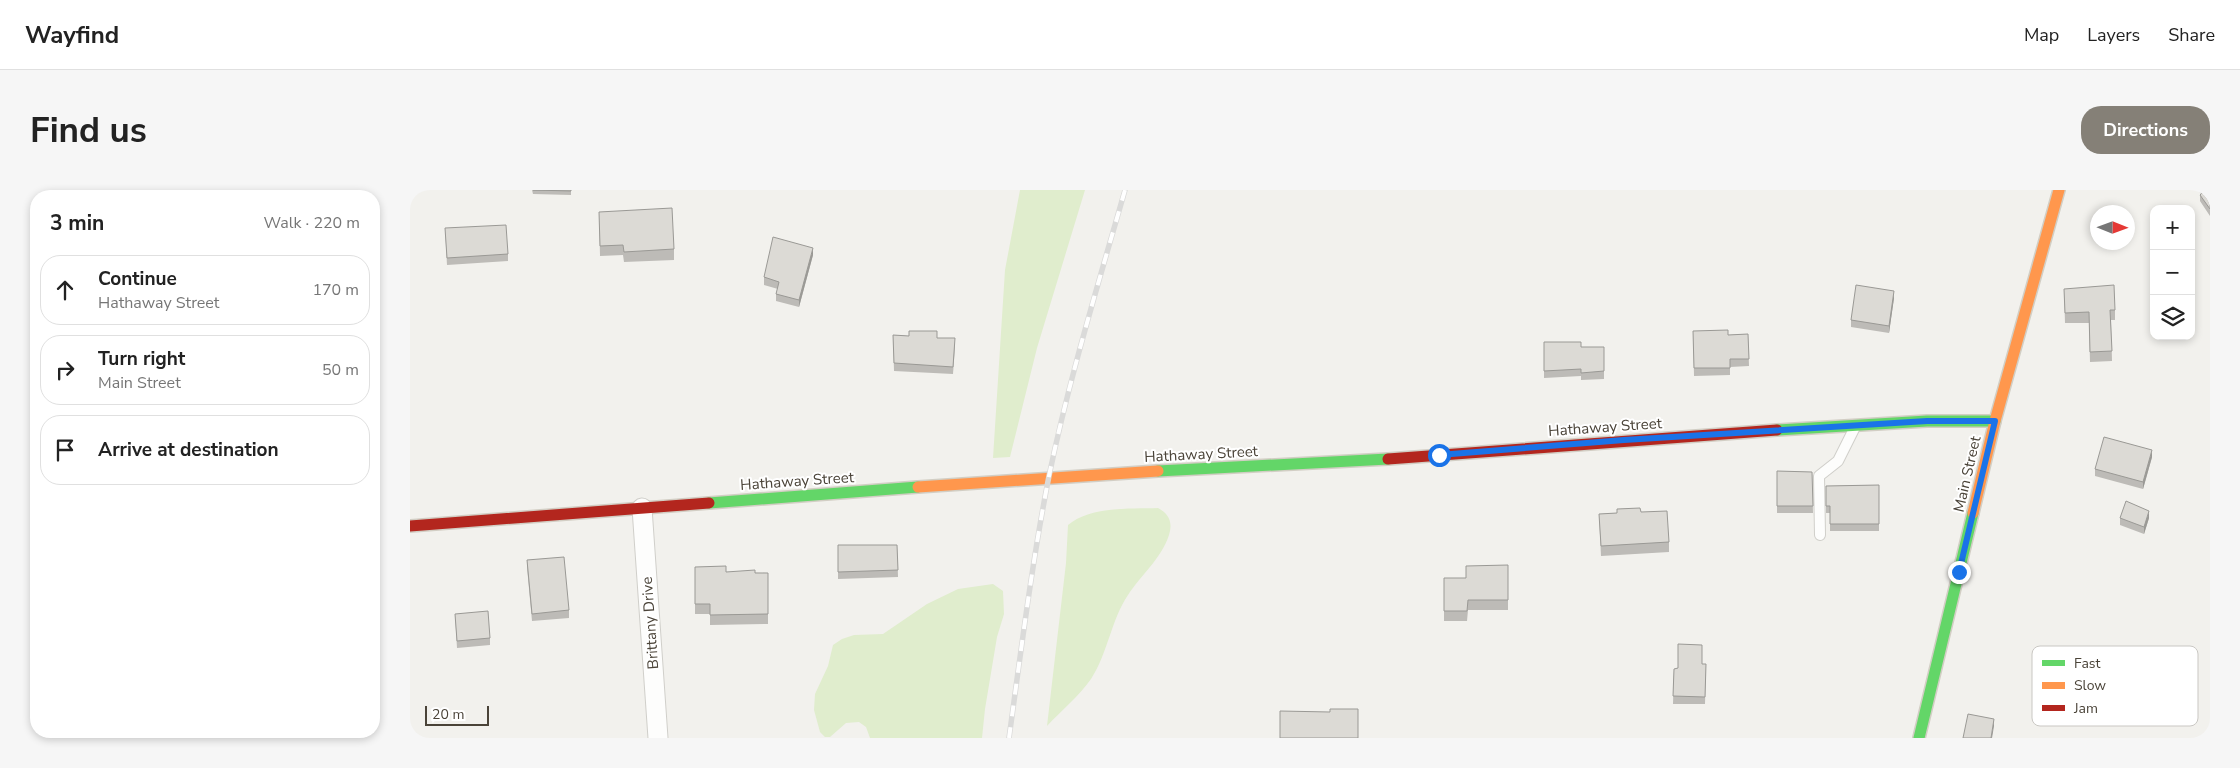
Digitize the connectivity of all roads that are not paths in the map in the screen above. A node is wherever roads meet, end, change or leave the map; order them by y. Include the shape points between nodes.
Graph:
1 (2059, 190) edge
2 (1995, 421) junction
3 (1856, 426) junction
4 (642, 508) junction
5 (410, 526) edge
6 (1820, 534) dead end
7 (658, 738) edge
8 (1919, 738) edge

1 - 2 street, Main Street
2 - 3 street, Hathaway Street
2 - 8 street, Main Street
3 - 4 street, Hathaway Street via 1397,458 1049,477
3 - 6 lane via 1838,461 1819,476
4 - 5 street, Hathaway Street
4 - 7 street, Brittany Drive

